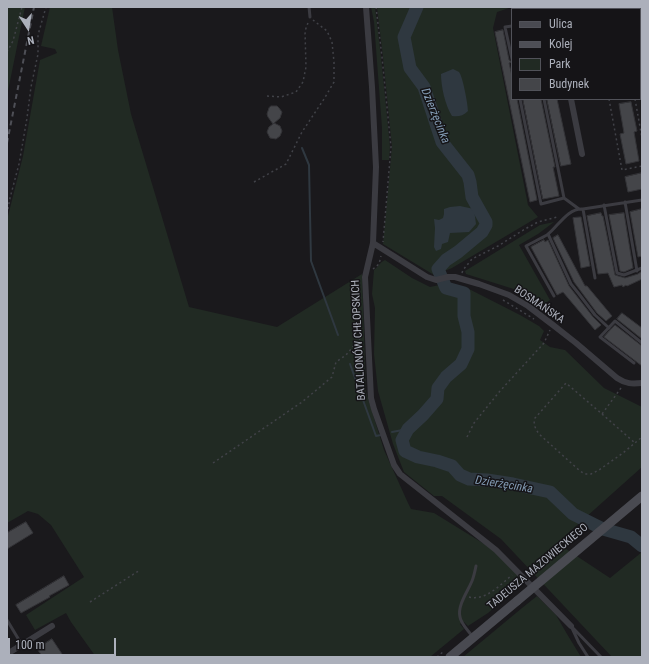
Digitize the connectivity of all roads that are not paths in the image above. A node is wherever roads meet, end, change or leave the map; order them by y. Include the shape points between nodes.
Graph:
1 (309, 7) edge
2 (366, 7) edge
3 (310, 17) road end
4 (511, 26) edge
5 (511, 54) edge
6 (520, 100) edge
7 (544, 100) edge
8 (571, 100) edge
9 (582, 154) dead end
10 (564, 198) junction
11 (642, 200) edge
12 (625, 202) junction
13 (604, 205) junction
14 (581, 209) junction
15 (548, 234) junction
16 (373, 243) junction
17 (642, 268) edge
18 (637, 271) junction
19 (595, 278) dead end
20 (554, 296) dead end
21 (609, 328) junction
22 (642, 343) edge
23 (634, 363) dead end
24 (642, 383) edge
25 (642, 496) edge
26 (476, 566) dead end
27 (7, 620) edge
28 (52, 626) dead end
29 (571, 626) junction
30 (474, 637) junction
31 (22, 644) junction
32 (11, 655) edge
33 (450, 657) edge
34 (588, 657) edge
35 (601, 657) edge

1 - 3 lane
2 - 16 street, BATALIONÓW CHŁOPSKICH via 376,167
4 - 5 lane via 506,27
6 - 10 lane via 541,204
7 - 10 lane
8 - 9 street
10 - 14 lane
11 - 12 lane
12 - 13 lane
12 - 18 lane
13 - 14 lane
13 - 18 lane via 617,273 624,275
14 - 15 lane via 564,217
14 - 19 lane
15 - 20 lane via 526,246
15 - 21 lane via 571,284 595,315
16 - 24 street, BOSMAŃSKA via 426,277 436,280 448,276 460,278 509,295 553,325 617,378 625,383
16 - 29 street, BATALIONÓW CHŁOPSKICH via 365,277 372,403 396,469 491,545
17 - 18 lane
21 - 22 lane via 615,321
21 - 23 lane via 600,337
25 - 30 main road, TADEUSZA MAZOWIECKIEGO, bridge
26 - 30 lane via 460,611 462,623
27 - 31 lane
28 - 31 street
29 - 34 lane, BATALIONÓW CHŁOPSKICH
29 - 35 lane
30 - 33 main road, TADEUSZA MAZOWIECKIEGO
31 - 32 street

